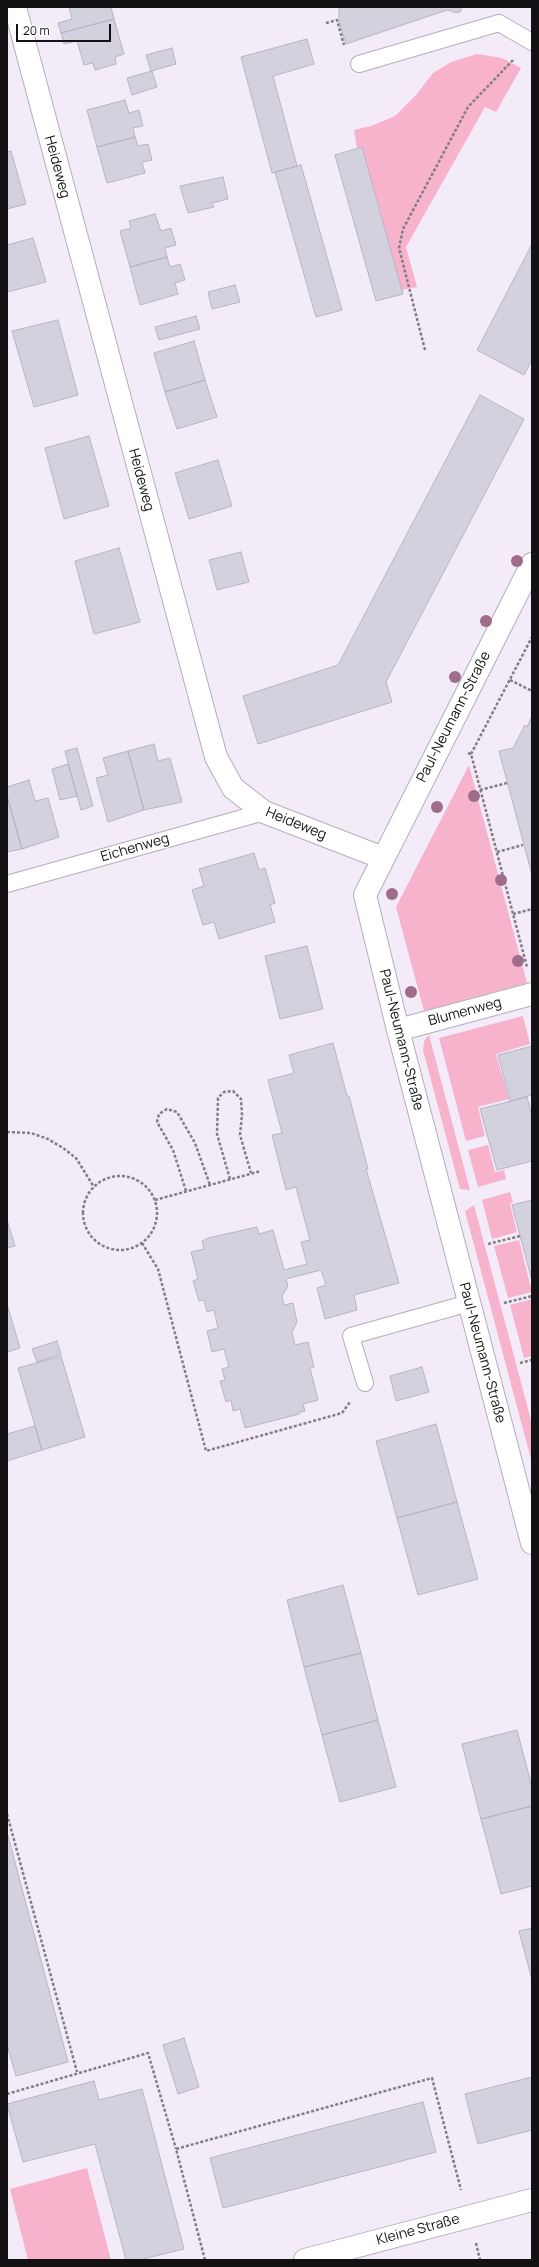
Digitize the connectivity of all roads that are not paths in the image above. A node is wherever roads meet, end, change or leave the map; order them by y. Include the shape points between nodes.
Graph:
1 (15, 7) edge
2 (532, 42) edge
3 (359, 64) dead end
4 (532, 564) edge
5 (264, 812) junction
6 (383, 858) junction
7 (7, 884) edge
8 (532, 994) edge
9 (398, 1030) junction
10 (469, 1303) junction
11 (365, 1384) road end
12 (532, 1543) edge
13 (532, 2200) edge
14 (304, 2260) edge

1 - 5 street, Heideweg via 216,757 233,788
2 - 3 lane via 499,23
4 - 6 street, Paul-Neumann-Straße
5 - 6 street, Heideweg
5 - 7 lane, Eichenweg
6 - 9 street, Paul-Neumann-Straße via 365,895
8 - 9 street, Blumenweg
9 - 10 street, Paul-Neumann-Straße
10 - 11 lane via 351,1336
10 - 12 street, Paul-Neumann-Straße
13 - 14 street, Kleine Straße

